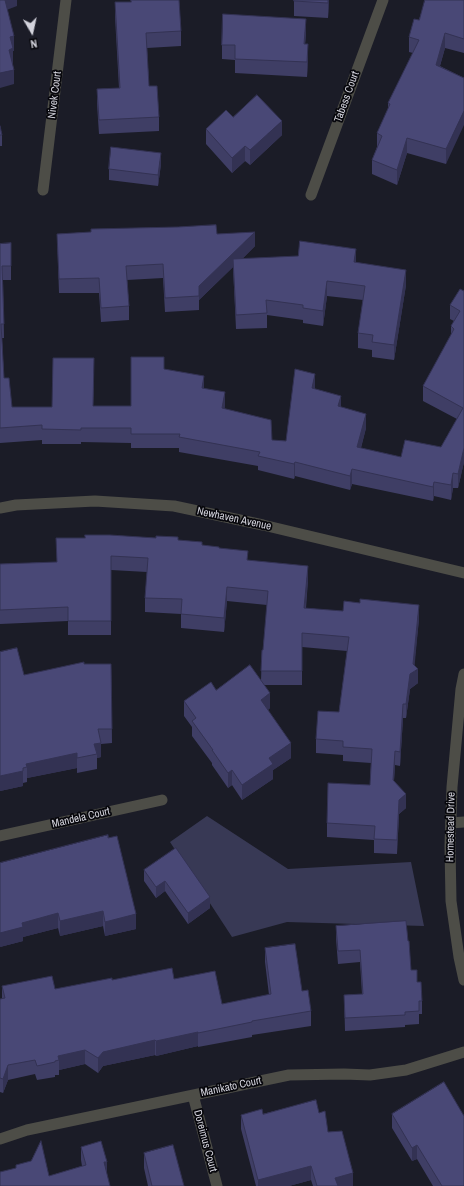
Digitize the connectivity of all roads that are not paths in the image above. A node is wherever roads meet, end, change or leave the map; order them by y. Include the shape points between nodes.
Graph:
1 (66, 0) edge
2 (383, 0) edge
3 (43, 190) dead end
4 (312, 194) dead end
5 (0, 508) edge
6 (464, 572) edge
7 (464, 674) edge
8 (162, 800) dead end
9 (464, 822) edge
10 (451, 823) junction
11 (0, 836) edge
12 (464, 980) edge
13 (464, 1052) edge
14 (193, 1095) junction
15 (0, 1139) edge
16 (217, 1186) edge

1 - 3 street, Nivek Court
2 - 4 street, Tabess Court
5 - 6 street, Newhaven Avenue via 95,501 174,506
7 - 10 street, Homestead Drive via 452,787
8 - 11 street, Mandela Court
9 - 10 street
10 - 12 street, Homestead Drive via 452,901
13 - 14 street, Manikato Court via 406,1070 370,1075 290,1075
14 - 15 street, Manikato Court via 27,1130
14 - 16 street, Doreimus Court

